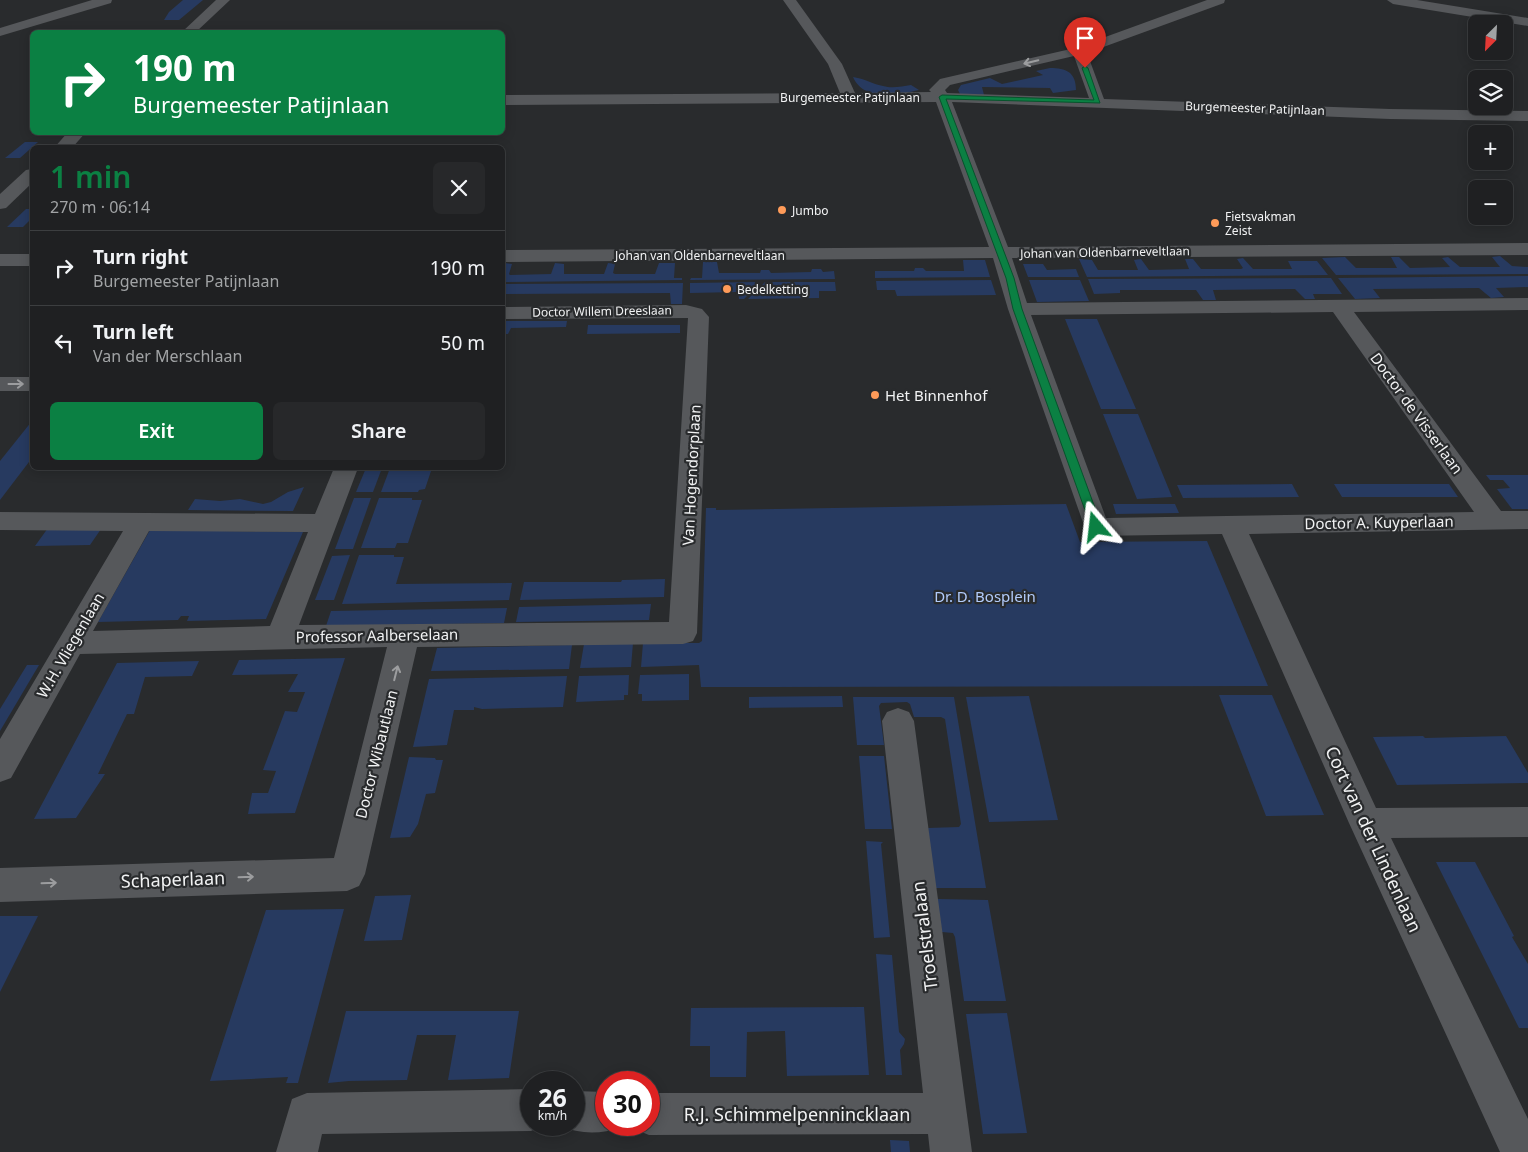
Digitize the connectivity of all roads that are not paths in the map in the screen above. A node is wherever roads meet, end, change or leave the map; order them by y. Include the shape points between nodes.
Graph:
1 (106, 0) edge
2 (224, 0) edge
3 (789, 0) edge
4 (1219, 0) edge
5 (1393, 0) edge
6 (1528, 22) edge
7 (190, 30) edge
8 (0, 32) edge
9 (1079, 51) junction
10 (849, 97) junction
11 (942, 97) junction
12 (505, 100) edge
13 (1098, 102) junction
14 (1528, 116) edge
15 (75, 135) edge
16 (65, 145) edge
17 (30, 176) edge
18 (0, 204) edge
19 (1528, 249) edge
20 (1000, 253) junction
21 (505, 256) edge
22 (0, 260) edge
23 (30, 260) edge
24 (1528, 304) edge
25 (1340, 306) junction
26 (1018, 309) junction
27 (505, 312) edge
28 (699, 317) joint
29 (0, 384) edge
30 (30, 384) edge
31 (345, 470) edge
32 (1528, 520) edge
33 (0, 521) edge
34 (1494, 521) junction
35 (141, 522) junction
36 (324, 523) junction
37 (1230, 524) junction
38 (683, 634) joint
39 (405, 635) junction
40 (280, 637) junction
41 (72, 643) junction
42 (898, 721) dead end
43 (0, 768) edge
44 (1528, 822) edge
45 (1366, 823) junction
46 (347, 874) joint
47 (0, 885) edge
48 (520, 1111) edge
49 (946, 1113) junction
50 (660, 1114) edge
51 (302, 1133) edge
52 (950, 1152) edge
53 (1522, 1152) edge

1 - 8 street
2 - 7 street
3 - 10 street via 835,64
4 - 9 street
5 - 6 street
9 -> 11 street via 945,82 937,90
9 - 13 street
10 - 11 street, Burgemeester Patijnlaan
10 - 12 street, Burgemeester Patijnlaan
11 - 13 street, Burgemeester Patijnlaan
11 - 20 street
13 - 14 street, Burgemeester Patijnlaan
15 - 16 street
17 - 18 street
19 - 20 street, Johan van Oldenbarneveltlaan
20 - 21 street, Johan van Oldenbarneveltlaan
20 - 26 street
22 - 23 street
24 - 25 street
25 - 26 street
25 - 34 street, Doctor de Visserlaan
26 - 37 street, Doctor A. Kuyperlaan via 1096,527
27 - 28 street, Doctor Willem Dreeslaan via 686,310
28 - 38 street, Van Hogendorplaan
29 -> 30 street
31 - 36 street
32 - 34 street, Doctor A. Kuyperlaan
33 - 35 street
34 - 37 street, Doctor A. Kuyperlaan
35 - 36 street
35 - 41 street, W.H. Vliegenlaan
36 - 40 street
37 - 45 street, Cort van der Lindenlaan
38 - 39 street, Professor Aalberselaan
39 - 40 street, Professor Aalberselaan
46 -> 39 street, Doctor Wibautlaan
40 - 41 street, Professor Aalberselaan
41 - 43 street, W.H. Vliegenlaan
42 - 49 street, Troelstralaan
44 - 45 street
45 - 53 street, Cort van der Lindenlaan
47 -> 46 street, Schaperlaan
48 - 51 street
49 - 50 street, R.J. Schimmelpennincklaan
49 - 52 street, Troelstralaan

